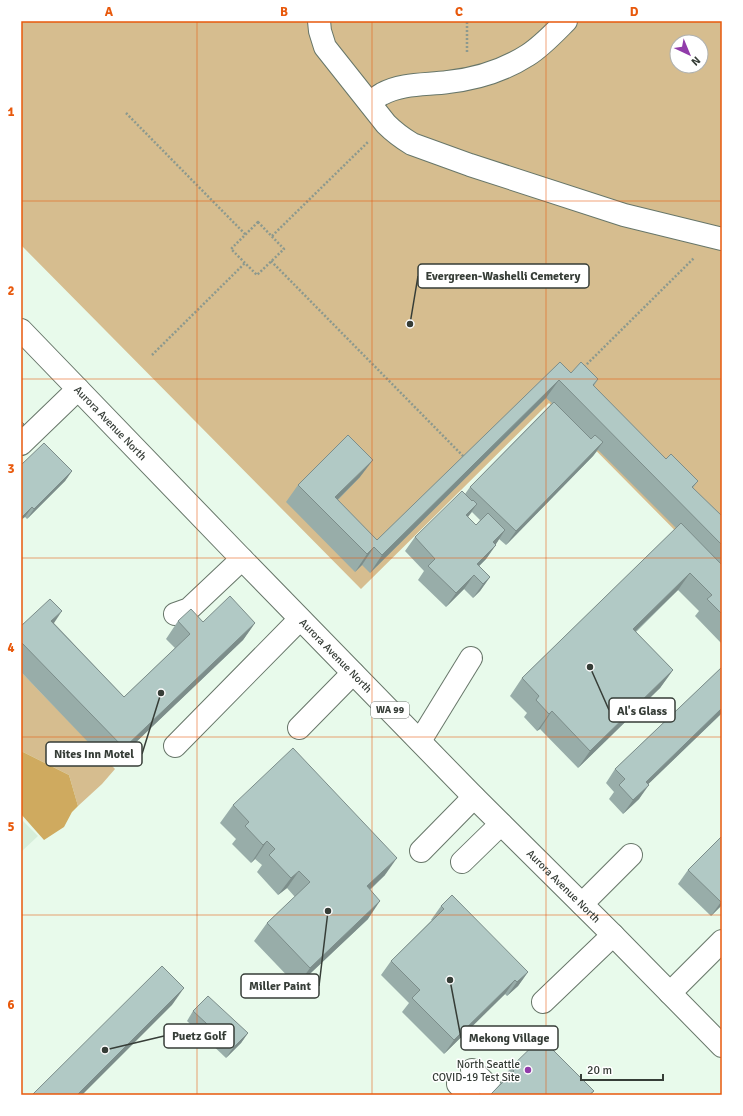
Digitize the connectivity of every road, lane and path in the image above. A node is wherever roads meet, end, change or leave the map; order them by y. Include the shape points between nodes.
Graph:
1 (318, 21) edge
2 (467, 21) edge
3 (566, 21) edge
4 (467, 79) junction
5 (370, 103) junction
6 (126, 113) dead end
7 (386, 124) junction
8 (246, 235) junction
9 (272, 236) junction
10 (718, 239) edge
11 (271, 261) junction
12 (244, 263) junction
13 (21, 330) edge
14 (152, 355) dead end
15 (583, 368) edge
16 (78, 389) junction
17 (21, 444) edge
18 (466, 459) edge
19 (242, 559) junction
20 (176, 614) dead end
21 (300, 619) junction
22 (471, 658) dead end
23 (353, 673) junction
24 (299, 728) dead end
25 (420, 741) junction
26 (175, 746) dead end
27 (474, 797) junction
28 (501, 824) junction
29 (421, 851) dead end
30 (632, 855) dead end
31 (462, 862) dead end
32 (582, 904) junction
33 (613, 935) junction
34 (722, 941) edge
35 (670, 993) junction
36 (542, 1002) dead end
37 (722, 1046) edge
38 (466, 1083) edge
39 (496, 1094) edge

1 - 5 main road via 326,47
2 - 4 path
3 - 4 main road via 529,55 509,66
4 - 5 main road via 403,87 382,94
5 - 7 main road
6 - 8 path
7 - 9 path
7 - 10 main road via 412,144 470,165 624,215
8 - 9 path via 258,222
8 - 12 path via 231,249
9 - 11 path via 284,249
10 - 15 path
11 - 12 path via 257,275
11 - 18 path
12 - 14 path
13 - 16 main road, Aurora Avenue North / WA 99
16 - 17 main road
16 - 19 main road, Aurora Avenue North / WA 99
19 - 20 main road via 189,609
19 - 21 main road, Aurora Avenue North / WA 99
21 - 23 main road, Aurora Avenue North / WA 99
21 - 26 main road
22 - 25 main road
23 - 24 main road
23 - 25 main road, Aurora Avenue North / WA 99
25 - 27 main road, Aurora Avenue North / WA 99
27 - 28 main road, Aurora Avenue North / WA 99
27 - 29 main road
28 - 31 main road
28 - 32 main road, Aurora Avenue North / WA 99
30 - 32 main road
32 - 33 main road, Aurora Avenue North / WA 99
33 - 35 main road, Aurora Avenue North / WA 99
33 - 36 main road
34 - 35 main road
35 - 37 main road, Aurora Avenue North / WA 99
38 - 39 main road

